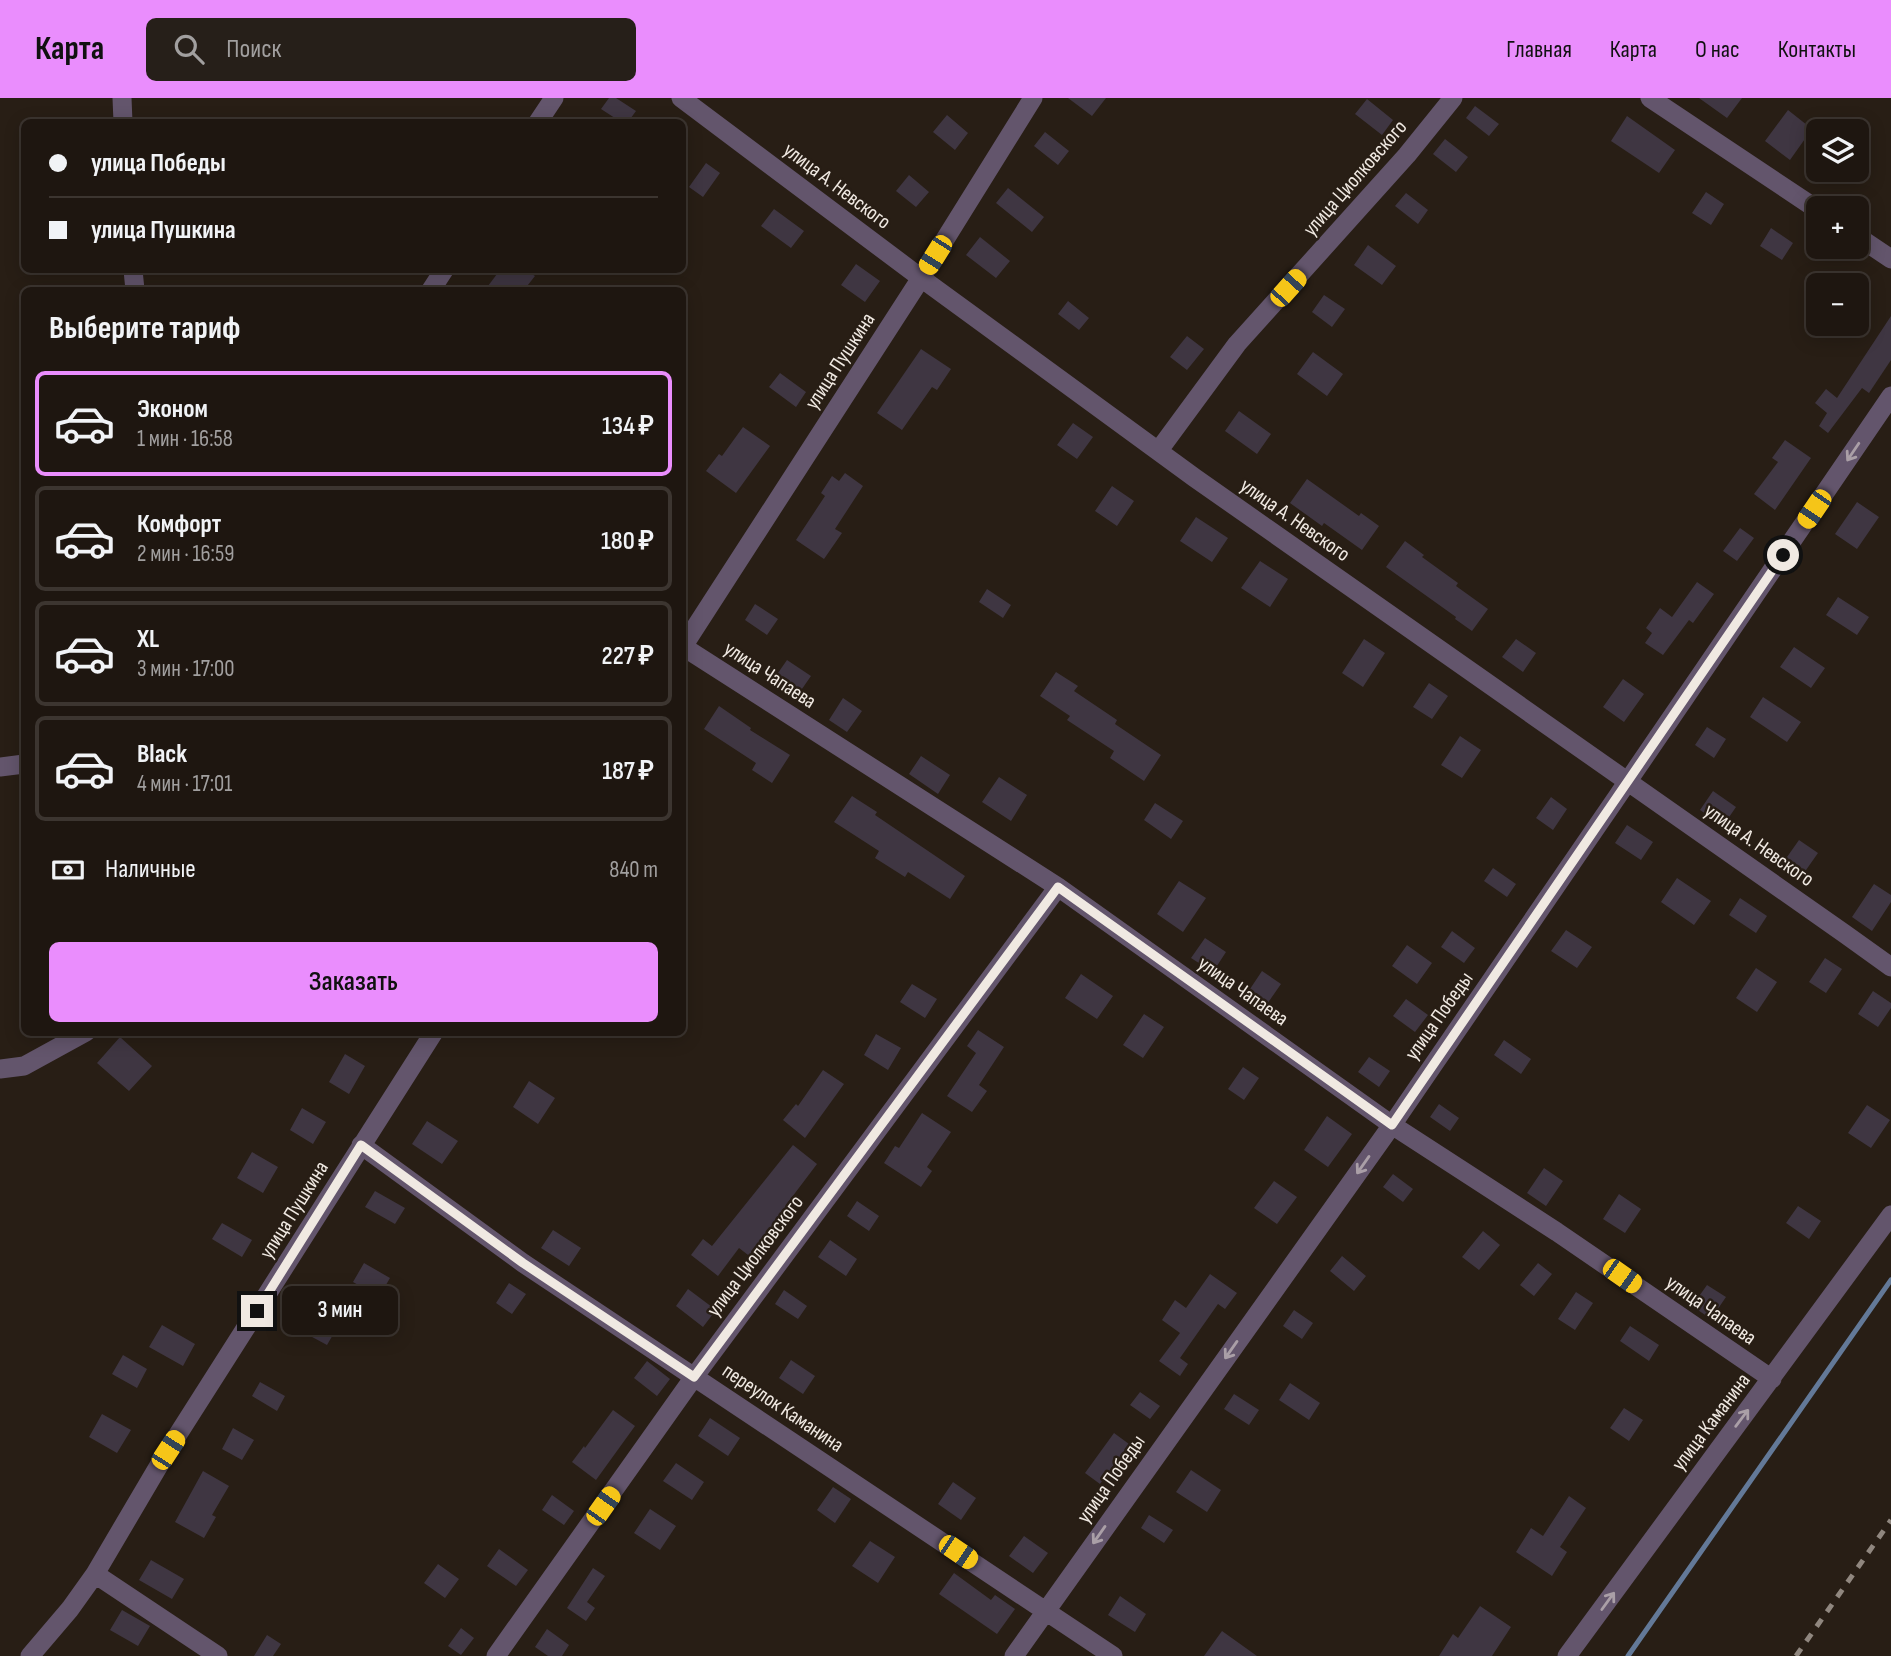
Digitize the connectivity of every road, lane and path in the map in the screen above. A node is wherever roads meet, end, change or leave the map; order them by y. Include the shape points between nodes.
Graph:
1 (122, 98) edge
2 (554, 98) edge
3 (681, 98) edge
4 (1032, 98) edge
5 (1453, 98) edge
6 (1650, 98) edge
7 (123, 119) edge
8 (540, 119) edge
9 (1806, 203) edge
10 (1869, 244) edge
11 (1891, 259) edge
12 (921, 278) junction
13 (1891, 396) edge
14 (1158, 450) junction
15 (686, 642) edge
16 (686, 649) edge
17 (21, 764) edge
18 (0, 766) edge
19 (1629, 781) junction
20 (1058, 887) junction
21 (1891, 967) edge
22 (79, 1036) edge
23 (431, 1036) edge
24 (0, 1069) edge
25 (1392, 1125) junction
26 (361, 1145) junction
27 (1891, 1215) edge
28 (694, 1377) junction
29 (1772, 1379) junction
30 (95, 1574) junction
31 (1046, 1610) junction
32 (30, 1656) edge
33 (218, 1656) edge
34 (496, 1656) edge
35 (1014, 1656) edge
36 (1113, 1656) edge
37 (1567, 1656) edge

1 - 7 street
2 - 8 street
3 - 12 street, улица А. Невского
4 - 12 street, улица Пушкина
5 - 14 street, улица Циолковского via 1237,344
6 - 9 street
10 - 11 street
12 - 14 street, улица А. Невского
12 - 15 street, улица Пушкина
13 -> 19 street, улица Победы
14 - 19 street, улица А. Невского
16 - 20 street, улица Чапаева
17 - 18 street
19 - 21 street, улица А. Невского
19 - 25 street, улица Победы
20 - 25 street, улица Чапаева
20 - 28 street, улица Циолковского
22 - 24 street via 24,1066
23 - 26 street, улица Пушкина
25 - 29 street, улица Чапаева
25 -> 31 street, улица Победы
26 - 28 street, переулок Каманина via 523,1263
26 - 30 street, улица Пушкина
27 - 29 street, улица Каманина
28 - 31 street, переулок Каманина
28 - 34 street, улица Циолковского
37 -> 29 street, улица Каманина
30 - 32 street, улица Пушкина
30 - 33 street
31 - 35 street, улица Победы
31 - 36 street, переулок Каманина

